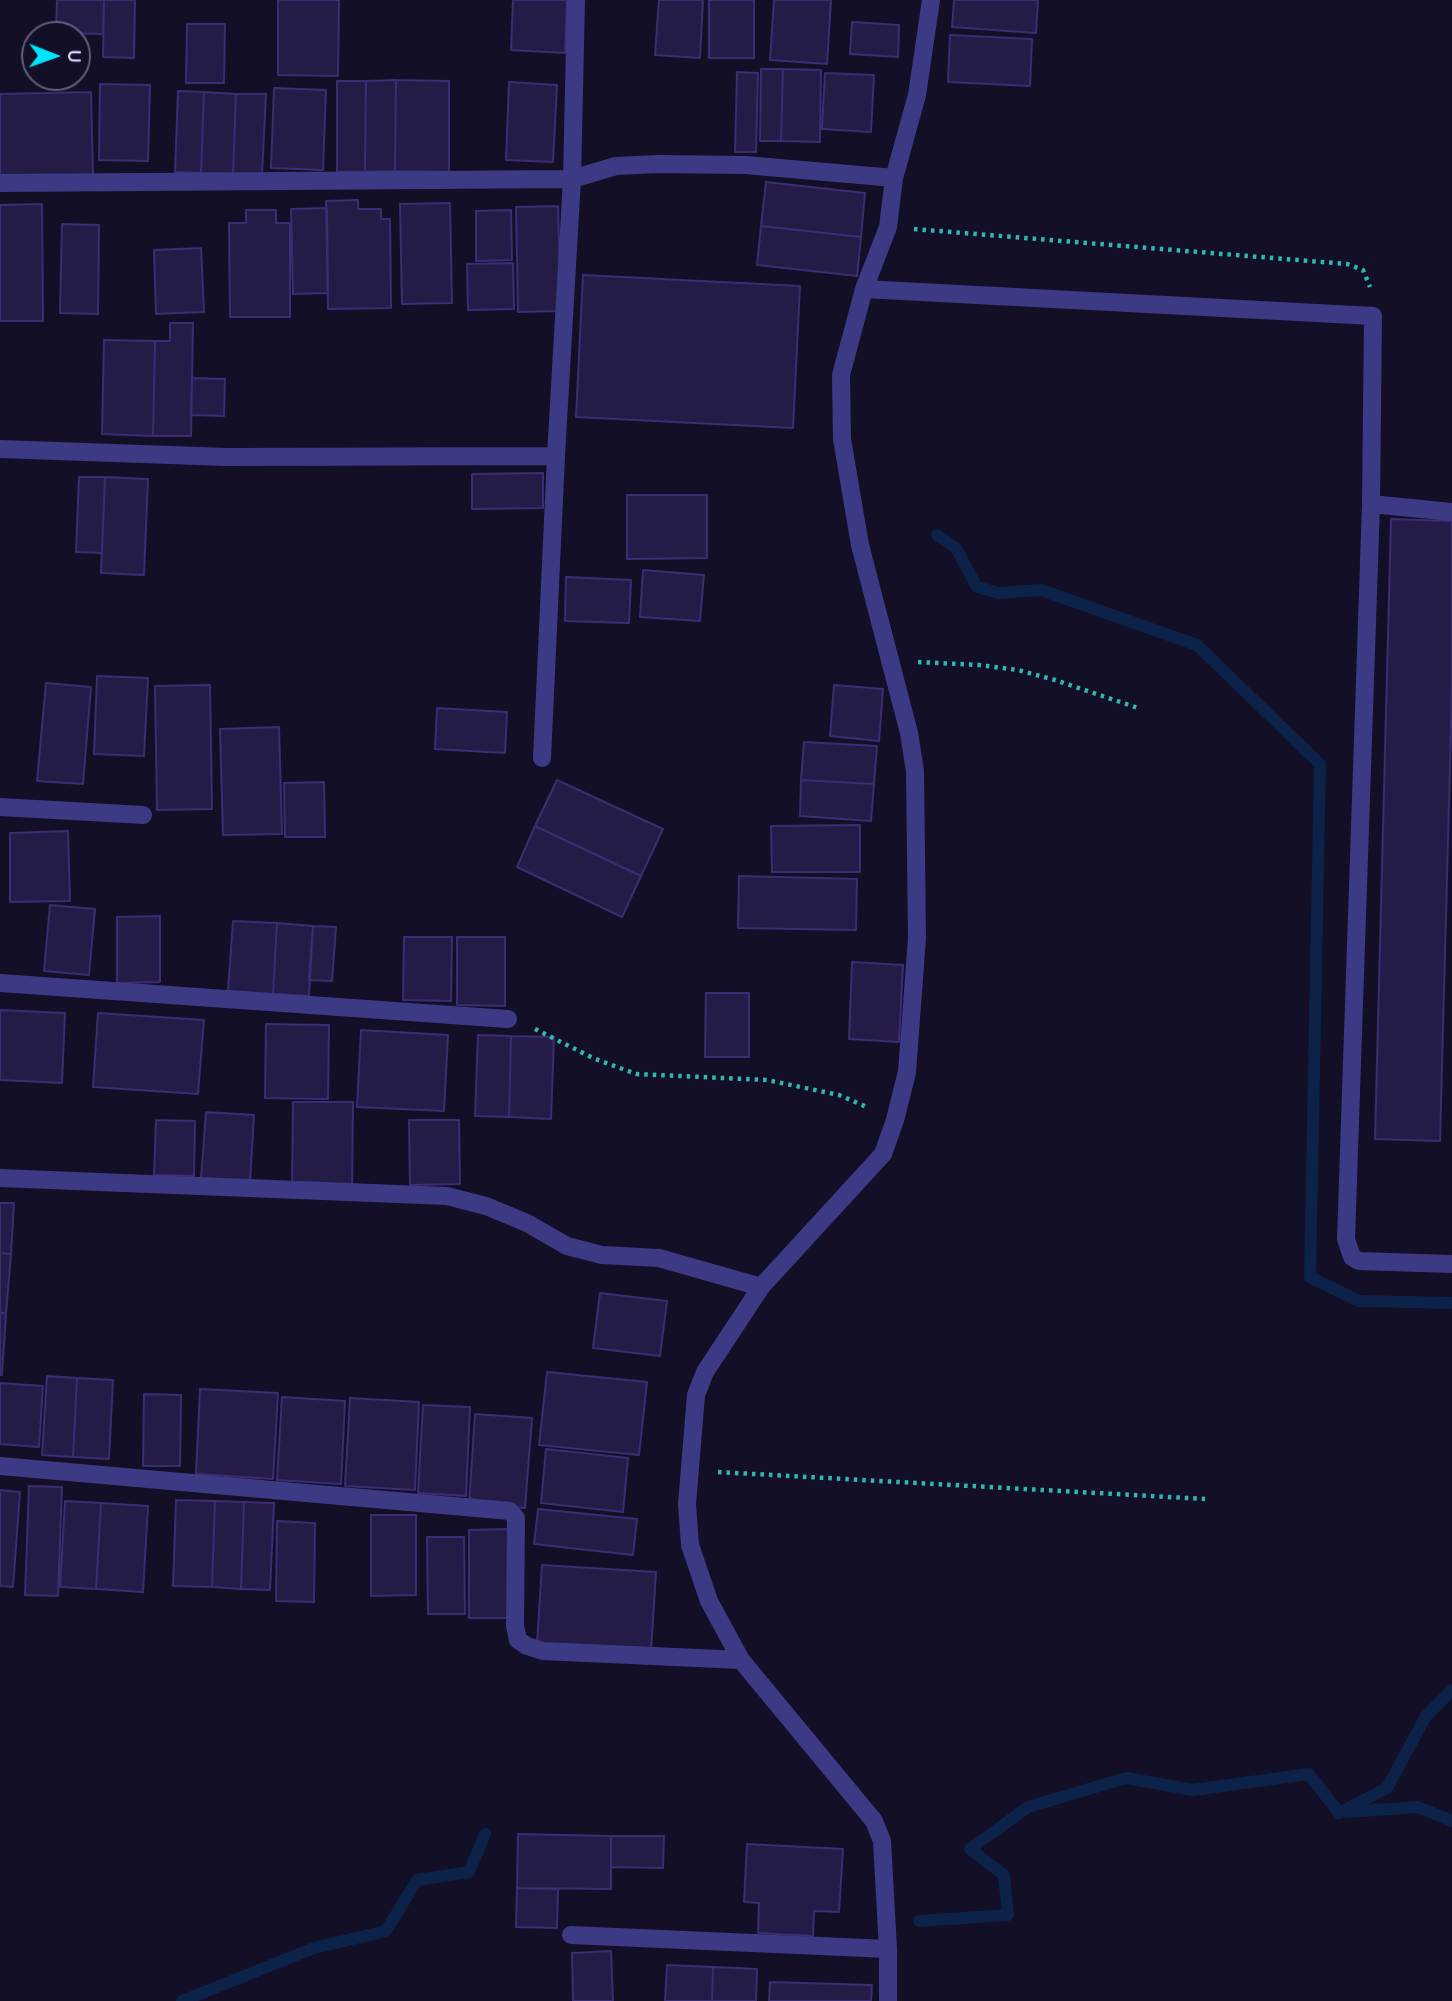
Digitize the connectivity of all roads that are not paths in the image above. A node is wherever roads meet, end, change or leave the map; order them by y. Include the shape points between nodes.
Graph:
1 (576, 0) edge
2 (931, 0) edge
3 (894, 178) junction
4 (572, 179) junction
5 (0, 183) edge
6 (864, 289) junction
7 (0, 449) edge
8 (556, 456) junction
9 (1371, 504) junction
10 (1452, 512) edge
11 (542, 758) dead end
12 (0, 807) edge
13 (143, 815) dead end
14 (0, 983) edge
15 (508, 1018) road end
16 (0, 1178) edge
17 (1452, 1264) edge
18 (761, 1287) junction
19 (0, 1466) edge
20 (741, 1660) junction
21 (571, 1935) dead end
22 (888, 1949) junction
23 (888, 2001) edge

1 - 4 street
2 - 3 street via 917,95
3 - 4 street via 745,165 659,164 616,166
3 - 6 street via 888,227
4 - 5 street
4 - 8 street
6 - 9 street via 1373,316
6 - 18 street via 841,375 842,439 860,545 915,771 917,938 907,1072 883,1154
7 - 8 street via 227,457
8 - 11 street
9 - 10 street
9 - 17 street via 1346,1239 1352,1258 1359,1261
12 - 13 street
14 - 15 street
16 - 18 street via 447,1196 527,1223 567,1246 603,1255 659,1258
18 - 20 street via 700,1383 687,1504 691,1545 709,1601
19 - 20 street via 510,1511 516,1518 515,1626 518,1640 527,1646 543,1651
20 - 22 street via 874,1821 882,1841
21 - 22 street
22 - 23 street

